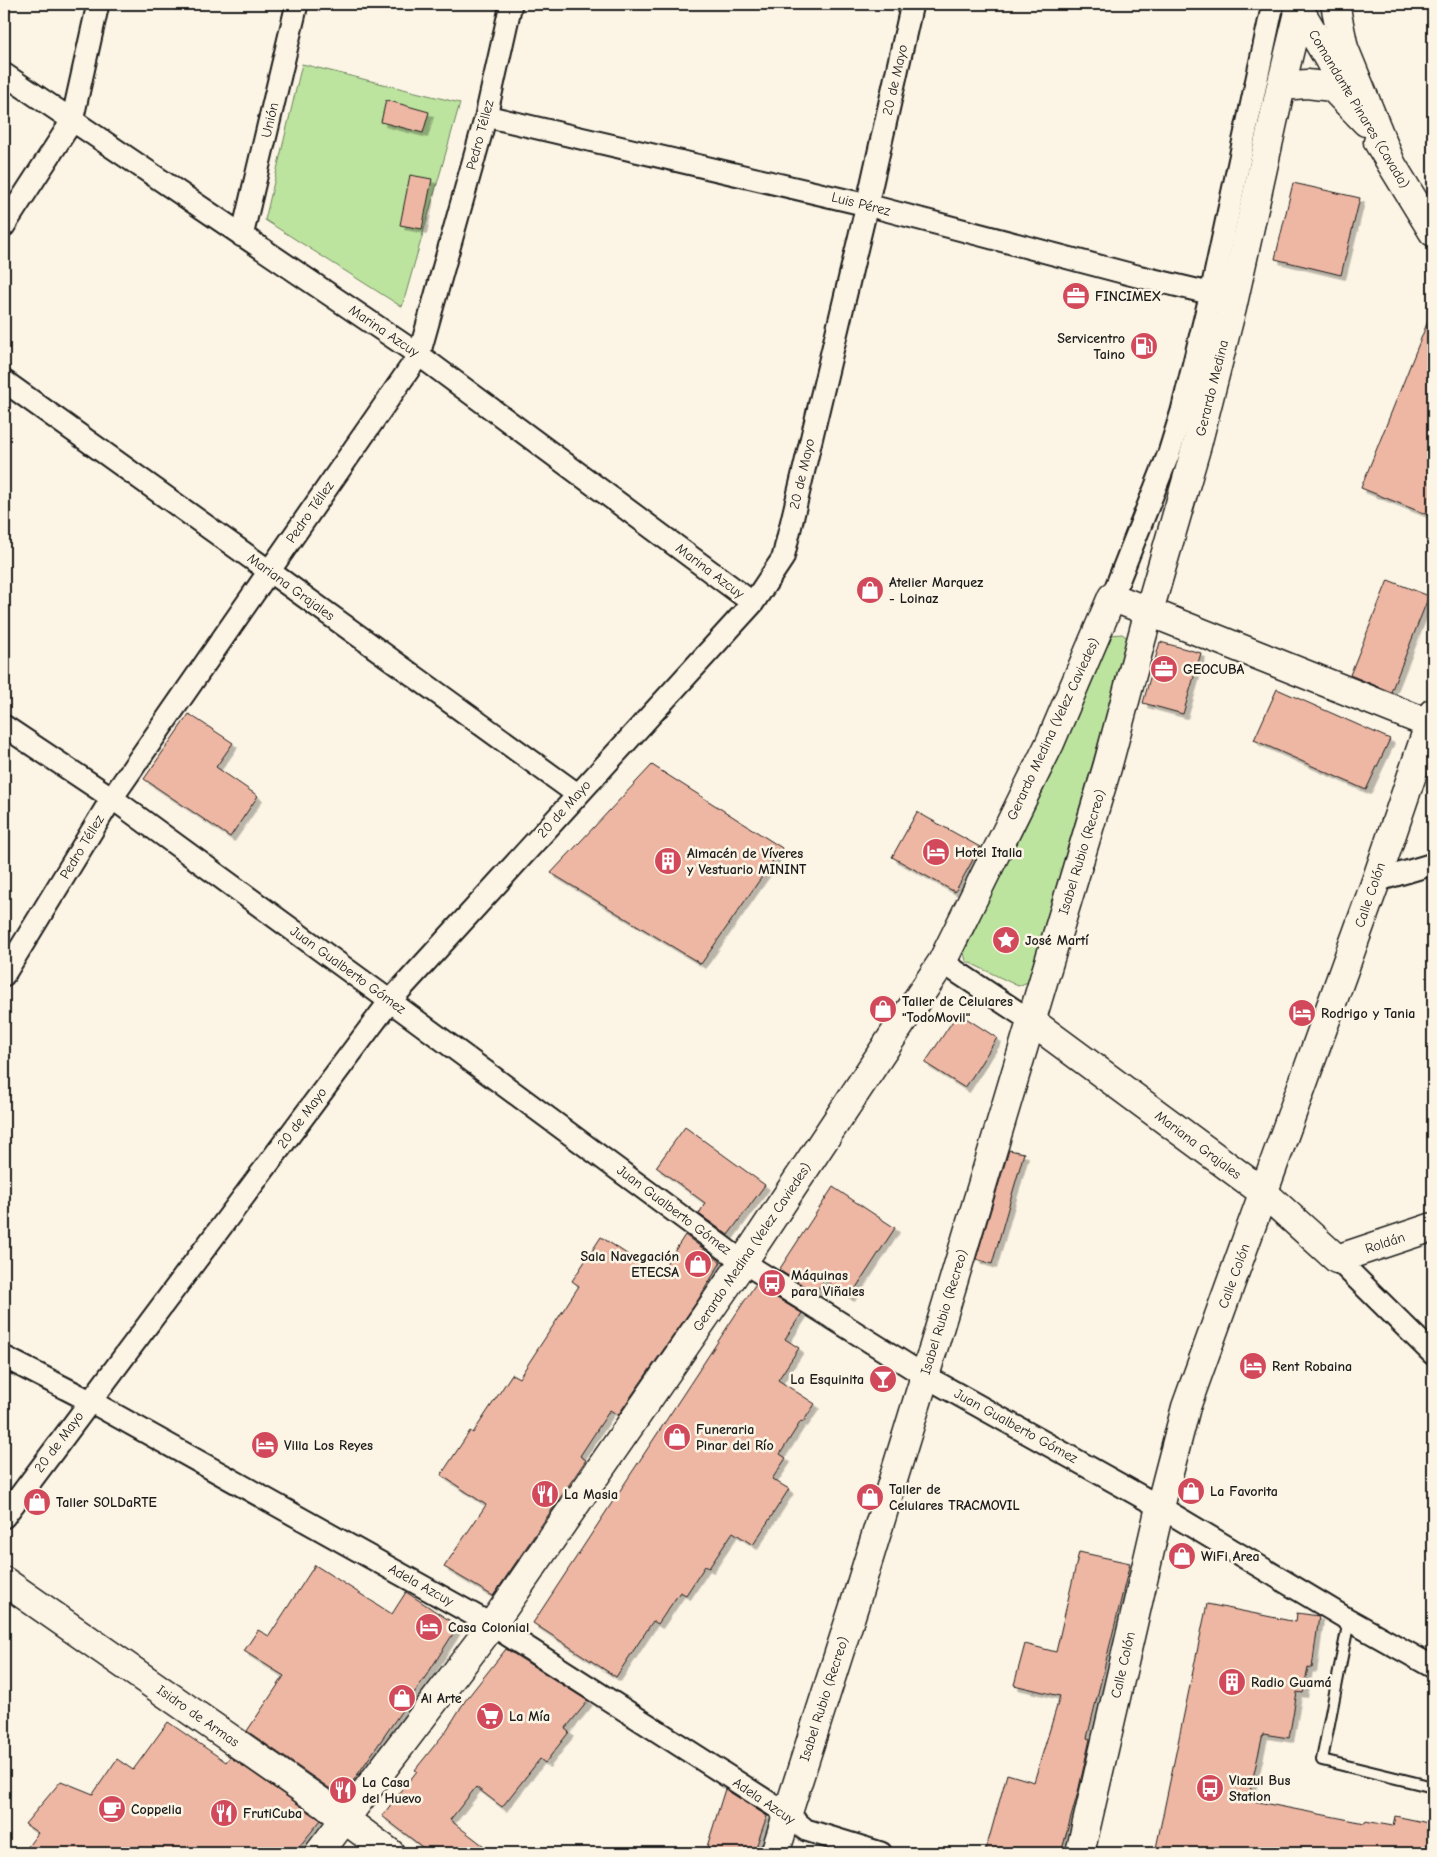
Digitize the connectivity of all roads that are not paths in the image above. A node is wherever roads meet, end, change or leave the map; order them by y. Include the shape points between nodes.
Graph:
1 (98, 4) edge
2 (297, 4) edge
3 (511, 4) edge
4 (912, 4) edge
5 (1273, 4) edge
6 (1335, 4) edge
7 (1299, 6) edge
8 (4, 74) edge
9 (1281, 86) junction
10 (486, 116) junction
11 (72, 121) junction
12 (1366, 122) junction
13 (1391, 163) junction
14 (867, 205) junction
15 (4, 226) edge
16 (1433, 232) edge
17 (242, 236) junction
18 (1222, 296) junction
19 (419, 355) junction
20 (4, 381) edge
21 (269, 571) junction
22 (1112, 597) junction
23 (753, 603) junction
24 (1149, 611) junction
25 (1432, 718) edge
26 (4, 726) edge
27 (1107, 768) joint
28 (577, 794) junction
29 (112, 798) junction
30 (1433, 864) edge
31 (1376, 881) junction
32 (942, 962) junction
33 (4, 975) edge
34 (390, 1001) junction
35 (1032, 1021) junction
36 (1264, 1193) junction
37 (1433, 1227) edge
38 (1337, 1259) junction
39 (743, 1262) junction
40 (1433, 1354) edge
41 (4, 1356) edge
42 (925, 1376) junction
43 (90, 1401) junction
44 (1160, 1507) junction
45 (4, 1517) edge
46 (4, 1582) edge
47 (1349, 1620) junction
48 (492, 1625) junction
49 (1433, 1667) edge
50 (1433, 1786) edge
51 (787, 1814) junction
52 (346, 1819) junction
53 (319, 1853) edge
54 (390, 1853) edge
55 (775, 1853) edge
56 (881, 1853) edge
57 (1080, 1853) edge

1 - 11 street
2 - 17 street, Unión
3 - 10 street, Pedro Téllez
4 - 14 street, 20 de Mayo
5 - 18 street, Gerardo Medina
6 - 13 main road via 1344,48
7 - 9 main road, Gerardo Medina
7 - 12 main road, Comandante Pinares (Cavada)
8 - 11 street, Marina Azcuy
9 - 12 main road via 1307,84 1332,87
9 - 18 main road, Gerardo Medina
10 - 14 street, Luis Pérez
10 - 19 street, Pedro Téllez
11 - 15 street
11 - 17 street, Marina Azcuy
12 - 13 main road, Comandante Pinares (Cavada)
13 - 16 main road, Comandante Pinares (Cavada)
14 - 18 street, Luis Pérez
14 - 23 street, 20 de Mayo via 782,558
17 - 19 street, Marina Azcuy
18 - 22 street, Gerardo Medina via 1169,453
18 - 24 main road, Gerardo Medina via 1197,444
19 - 21 street, Pedro Téllez
19 - 23 street, Marina Azcuy
20 - 21 street, Mariana Grajales
21 - 28 street, Mariana Grajales
21 - 29 street, Pedro Téllez
22 - 24 main road
22 - 32 main road, Gerardo Medina (Velez Caviedes) via 1050,743
23 - 28 street, 20 de Mayo
24 - 25 main road
24 - 27 main road, Gerardo Medina
25 - 31 main road, Calle Colón
26 - 29 street, Juan Gualberto Gómez
27 - 35 main road, Isabel Rubio (Recreo)
28 - 34 street, 20 de Mayo
29 - 33 street, Pedro Téllez
29 - 34 street, Juan Gualberto Gómez
30 - 31 street
31 - 36 main road, Calle Colón
32 - 35 street, Mariana Grajales
32 - 39 main road, Gerardo Medina (Velez Caviedes)
34 - 39 street, Juan Gualberto Gómez
34 - 43 street, 20 de Mayo
35 - 36 main road, Mariana Grajales
35 - 42 main road, Isabel Rubio (Recreo)
36 - 38 main road, Mariana Grajales
36 - 44 main road, Calle Colón via 1186,1407
37 - 38 main road, Roldán
38 - 40 street, Mariana Grajales
39 - 42 street, Juan Gualberto Gómez
39 - 48 main road, Gerardo Medina (Velez Caviedes)
41 - 43 street, Adela Azcuy
42 - 44 street, Juan Gualberto Gómez
42 - 51 main road, Isabel Rubio (Recreo)
43 - 45 street, 20 de Mayo
43 - 48 street, Adela Azcuy
44 - 47 street, Juan Gualberto Gómez
44 - 57 main road, Calle Colón
46 - 52 main road, Isidro de Armas
47 - 49 street, Juan Gualberto Gómez
47 - 50 lane via 1322,1760
48 - 51 street, Adela Azcuy
48 - 52 main road, Gerardo Medina (Velez Caviedes)
51 - 55 main road, Isabel Rubio (Recreo)
51 - 56 street, Adela Azcuy via 806,1830
52 - 53 main road, Gerardo Medina (Velez Caviedes)
52 - 54 main road, Isidro de Armas

